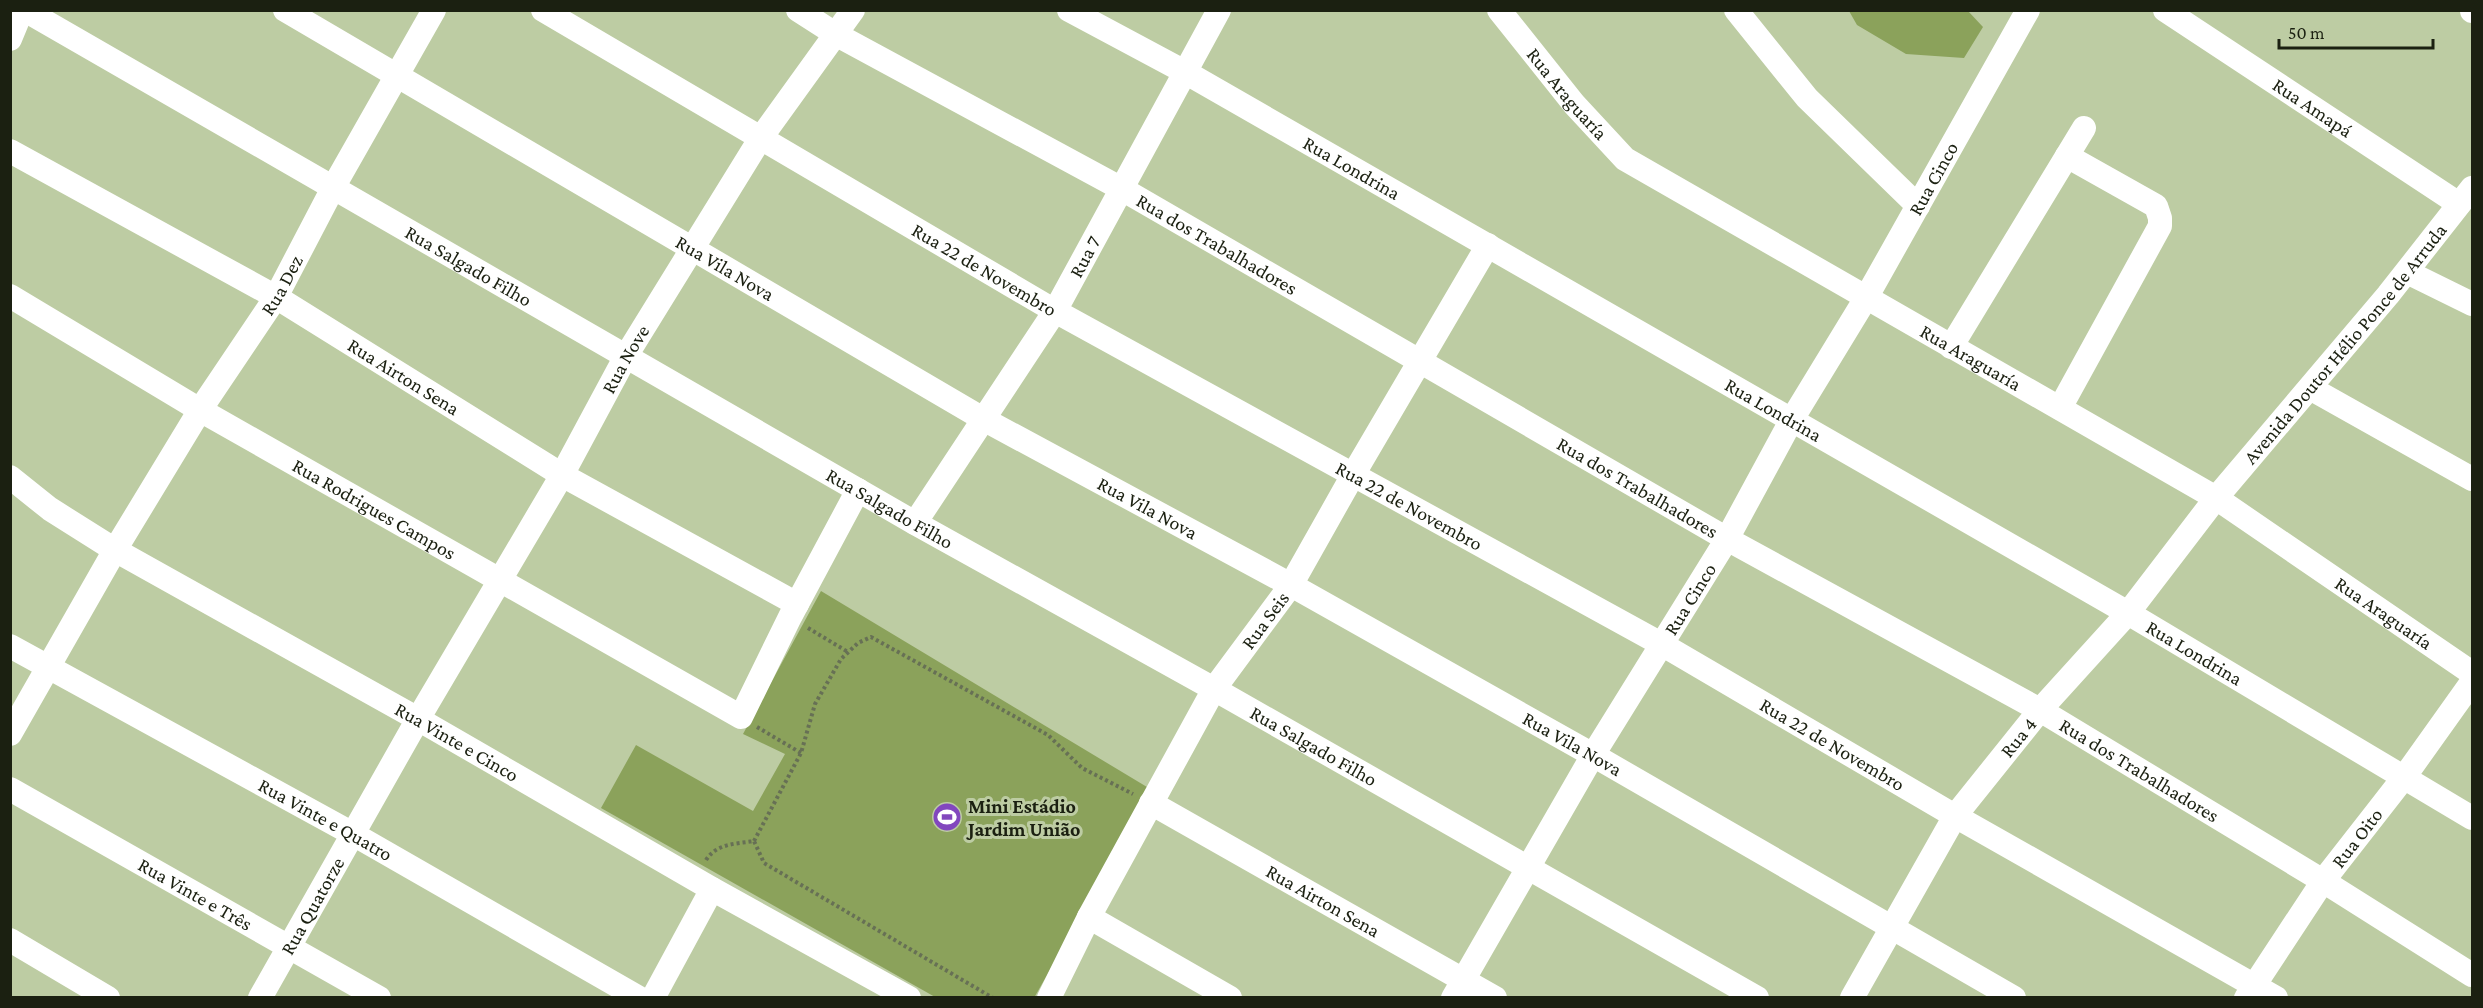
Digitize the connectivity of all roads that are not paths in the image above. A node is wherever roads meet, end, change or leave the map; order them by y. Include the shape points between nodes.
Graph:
1 (23, 10) edge
2 (285, 10) edge
3 (434, 10) edge
4 (543, 10) edge
5 (798, 10) edge
6 (853, 10) edge
7 (1069, 10) edge
8 (1219, 10) edge
9 (1499, 10) edge
10 (1736, 10) edge
11 (2028, 10) edge
12 (2165, 10) edge
13 (837, 34) junction
14 (10, 39) edge
15 (1185, 72) junction
16 (396, 76) junction
17 (2084, 128) dead end
18 (760, 139) junction
19 (10, 151) edge
20 (2067, 156) junction
21 (334, 186) junction
22 (1122, 189) junction
23 (2466, 196) edge
24 (1918, 206) junction
25 (1488, 245) junction
26 (692, 248) junction
27 (2407, 272) junction
28 (10, 296) edge
29 (276, 297) junction
30 (1866, 298) junction
31 (2472, 304) edge
32 (1055, 311) junction
33 (1951, 347) junction
34 (626, 356) junction
35 (1420, 363) junction
36 (2310, 388) junction
37 (2060, 408) junction
38 (200, 410) junction
39 (985, 420) junction
40 (1791, 422) junction
41 (562, 475) junction
42 (1353, 475) junction
43 (10, 477) edge
44 (2472, 479) edge
45 (858, 490) junction
46 (2216, 498) junction
47 (915, 523) junction
48 (1727, 539) junction
49 (115, 550) junction
50 (500, 581) junction
51 (1291, 585) junction
52 (793, 611) junction
53 (2128, 613) junction
54 (1663, 645) junction
55 (10, 646) edge
56 (49, 667) junction
57 (2472, 673) edge
58 (2472, 682) edge
59 (1214, 689) junction
60 (2040, 710) junction
61 (418, 719) junction
62 (10, 734) edge
63 (1593, 755) junction
64 (2405, 776) junction
65 (10, 789) edge
66 (1151, 803) junction
67 (1955, 816) junction
68 (2472, 818) edge
69 (353, 834) junction
70 (1529, 867) junction
71 (2323, 881) junction
72 (703, 884) junction
73 (1089, 917) junction
74 (1893, 928) junction
75 (10, 940) edge
76 (289, 945) junction
77 (2472, 975) edge
78 (1459, 988) edge
79 (2249, 991) edge
80 (108, 998) edge
81 (260, 998) edge
82 (380, 998) edge
83 (639, 998) edge
84 (653, 998) edge
85 (909, 998) edge
86 (1049, 998) edge
87 (1230, 998) edge
88 (1495, 998) edge
89 (1757, 998) edge
90 (1852, 998) edge
91 (2014, 998) edge
92 (2276, 998) edge

1 - 14 street
1 - 21 street, Rua Salgado Filho
2 - 16 street, Rua Vila Nova
3 - 16 street, Rua Dez
4 - 18 street, Rua 22 de Novembro
5 - 13 street, Rua dos Trabalhadores
6 - 13 street, Rua Nove
7 - 15 street, Rua Londrina
8 - 15 street, Rua 7
9 - 30 street, Rua Araguaría via 1574,105 1625,159
10 - 24 street via 1807,98
11 - 24 street, Rua Cinco
12 - 23 street, Rua Amapá
13 - 18 street, Rua Nove
13 - 22 street, Rua dos Trabalhadores
15 - 22 street, Rua 7
15 - 25 street, Rua Londrina
16 - 21 street, Rua Dez
16 - 26 street, Rua Vila Nova
17 - 20 street
18 - 26 street, Rua Nove
18 - 32 street, Rua 22 de Novembro
19 - 29 street, Rua Airton Sena
20 - 33 street
20 - 37 street via 2156,206 2160,226
21 - 29 street, Rua Dez
21 - 34 street, Rua Salgado Filho
22 - 32 street, Rua 7
22 - 35 street, Rua dos Trabalhadores
23 - 27 street, Avenida Doutor Hélio Ponce de Arruda
24 - 30 street, Rua Cinco
25 - 35 street, Rua Seis
25 - 40 street, Rua Londrina
26 - 34 street, Rua Nove
26 - 39 street, Rua Vila Nova
27 - 31 street
27 - 36 street, Avenida Doutor Hélio Ponce de Arruda
28 - 38 street, Rua Rodrigues Campos
29 - 38 street, Rua Dez
29 - 41 street, Rua Airton Sena
30 - 33 street, Rua Araguaría
30 - 40 street, Rua Cinco
32 - 39 street, Rua 7
32 - 42 street, Rua 22 de Novembro
33 - 37 street, Rua Araguaría
34 - 41 street, Rua Nove
34 - 45 street, Rua Salgado Filho
35 - 42 street, Rua Seis
35 - 48 street, Rua dos Trabalhadores
36 - 44 street
36 - 46 street, Avenida Doutor Hélio Ponce de Arruda
37 - 46 street, Rua Araguaría
38 - 49 street, Rua Dez
38 - 50 street, Rua Rodrigues Campos
39 - 47 street, Rua 7
39 - 51 street, Rua Vila Nova
40 - 48 street, Rua Cinco
40 - 53 street, Rua Londrina
41 - 50 street, Rua Nove
41 - 52 street, Rua Airton Sena
42 - 51 street, Rua Seis
42 - 54 street, Rua 22 de Novembro
43 - 49 street, Rua Vinte e Cinco via 50,509
45 - 47 street, Rua Salgado Filho
45 - 52 street
46 - 53 street, Rua 4
46 - 57 street, Rua Araguaría
47 - 59 street, Rua Salgado Filho
48 - 54 street, Rua Cinco
48 - 60 street, Rua dos Trabalhadores
49 - 56 street, Rua Dez
49 - 61 street, Rua Vinte e Cinco
50 - 52 street, Rua Rodrigues Campos via 741,717
50 - 61 street, Rua Nove
51 - 59 street, Rua Seis
51 - 63 street, Rua Vila Nova
53 - 60 street, Rua 4
53 - 64 street, Rua Londrina
54 - 63 street, Rua Cinco
54 - 67 street, Rua 22 de Novembro
55 - 56 street, Rua Vinte e Quatro
56 - 62 street, Rua Dez
56 - 69 street, Rua Vinte e Quatro
58 - 64 street, Rua Oito
59 - 66 street, Rua Seis
59 - 70 street, Rua Salgado Filho
60 - 67 street, Rua 4
60 - 71 street, Rua dos Trabalhadores
61 - 69 street, Rua Quatorze
61 - 72 street, Rua Vinte e Cinco
63 - 70 street, Rua Cinco
63 - 74 street, Rua Vila Nova
64 - 68 street, Rua Londrina
64 - 71 street, Rua Oito
65 - 76 street, Rua Vinte e Três
66 - 73 street, Rua Seis
66 - 78 street, Rua Airton Sena
67 - 74 street, Rua 4
67 - 79 street, Rua 22 de Novembro
69 - 76 street, Rua Quatorze
69 - 83 street, Rua Vinte e Quatro
70 - 78 street, Rua Cinco
70 - 89 street, Rua Salgado Filho
71 - 77 street, Rua dos Trabalhadores
71 - 79 street, Rua Oito
72 - 84 street
72 - 85 street, Rua Vinte e Cinco
73 - 86 street, Rua Seis
73 - 87 street
74 - 90 street, Rua 4
74 - 91 street, Rua Vila Nova
75 - 80 street
76 - 81 street, Rua Quatorze
76 - 82 street, Rua Vinte e Três
78 - 88 street, Rua Airton Sena
79 - 92 street, Rua 22 de Novembro

